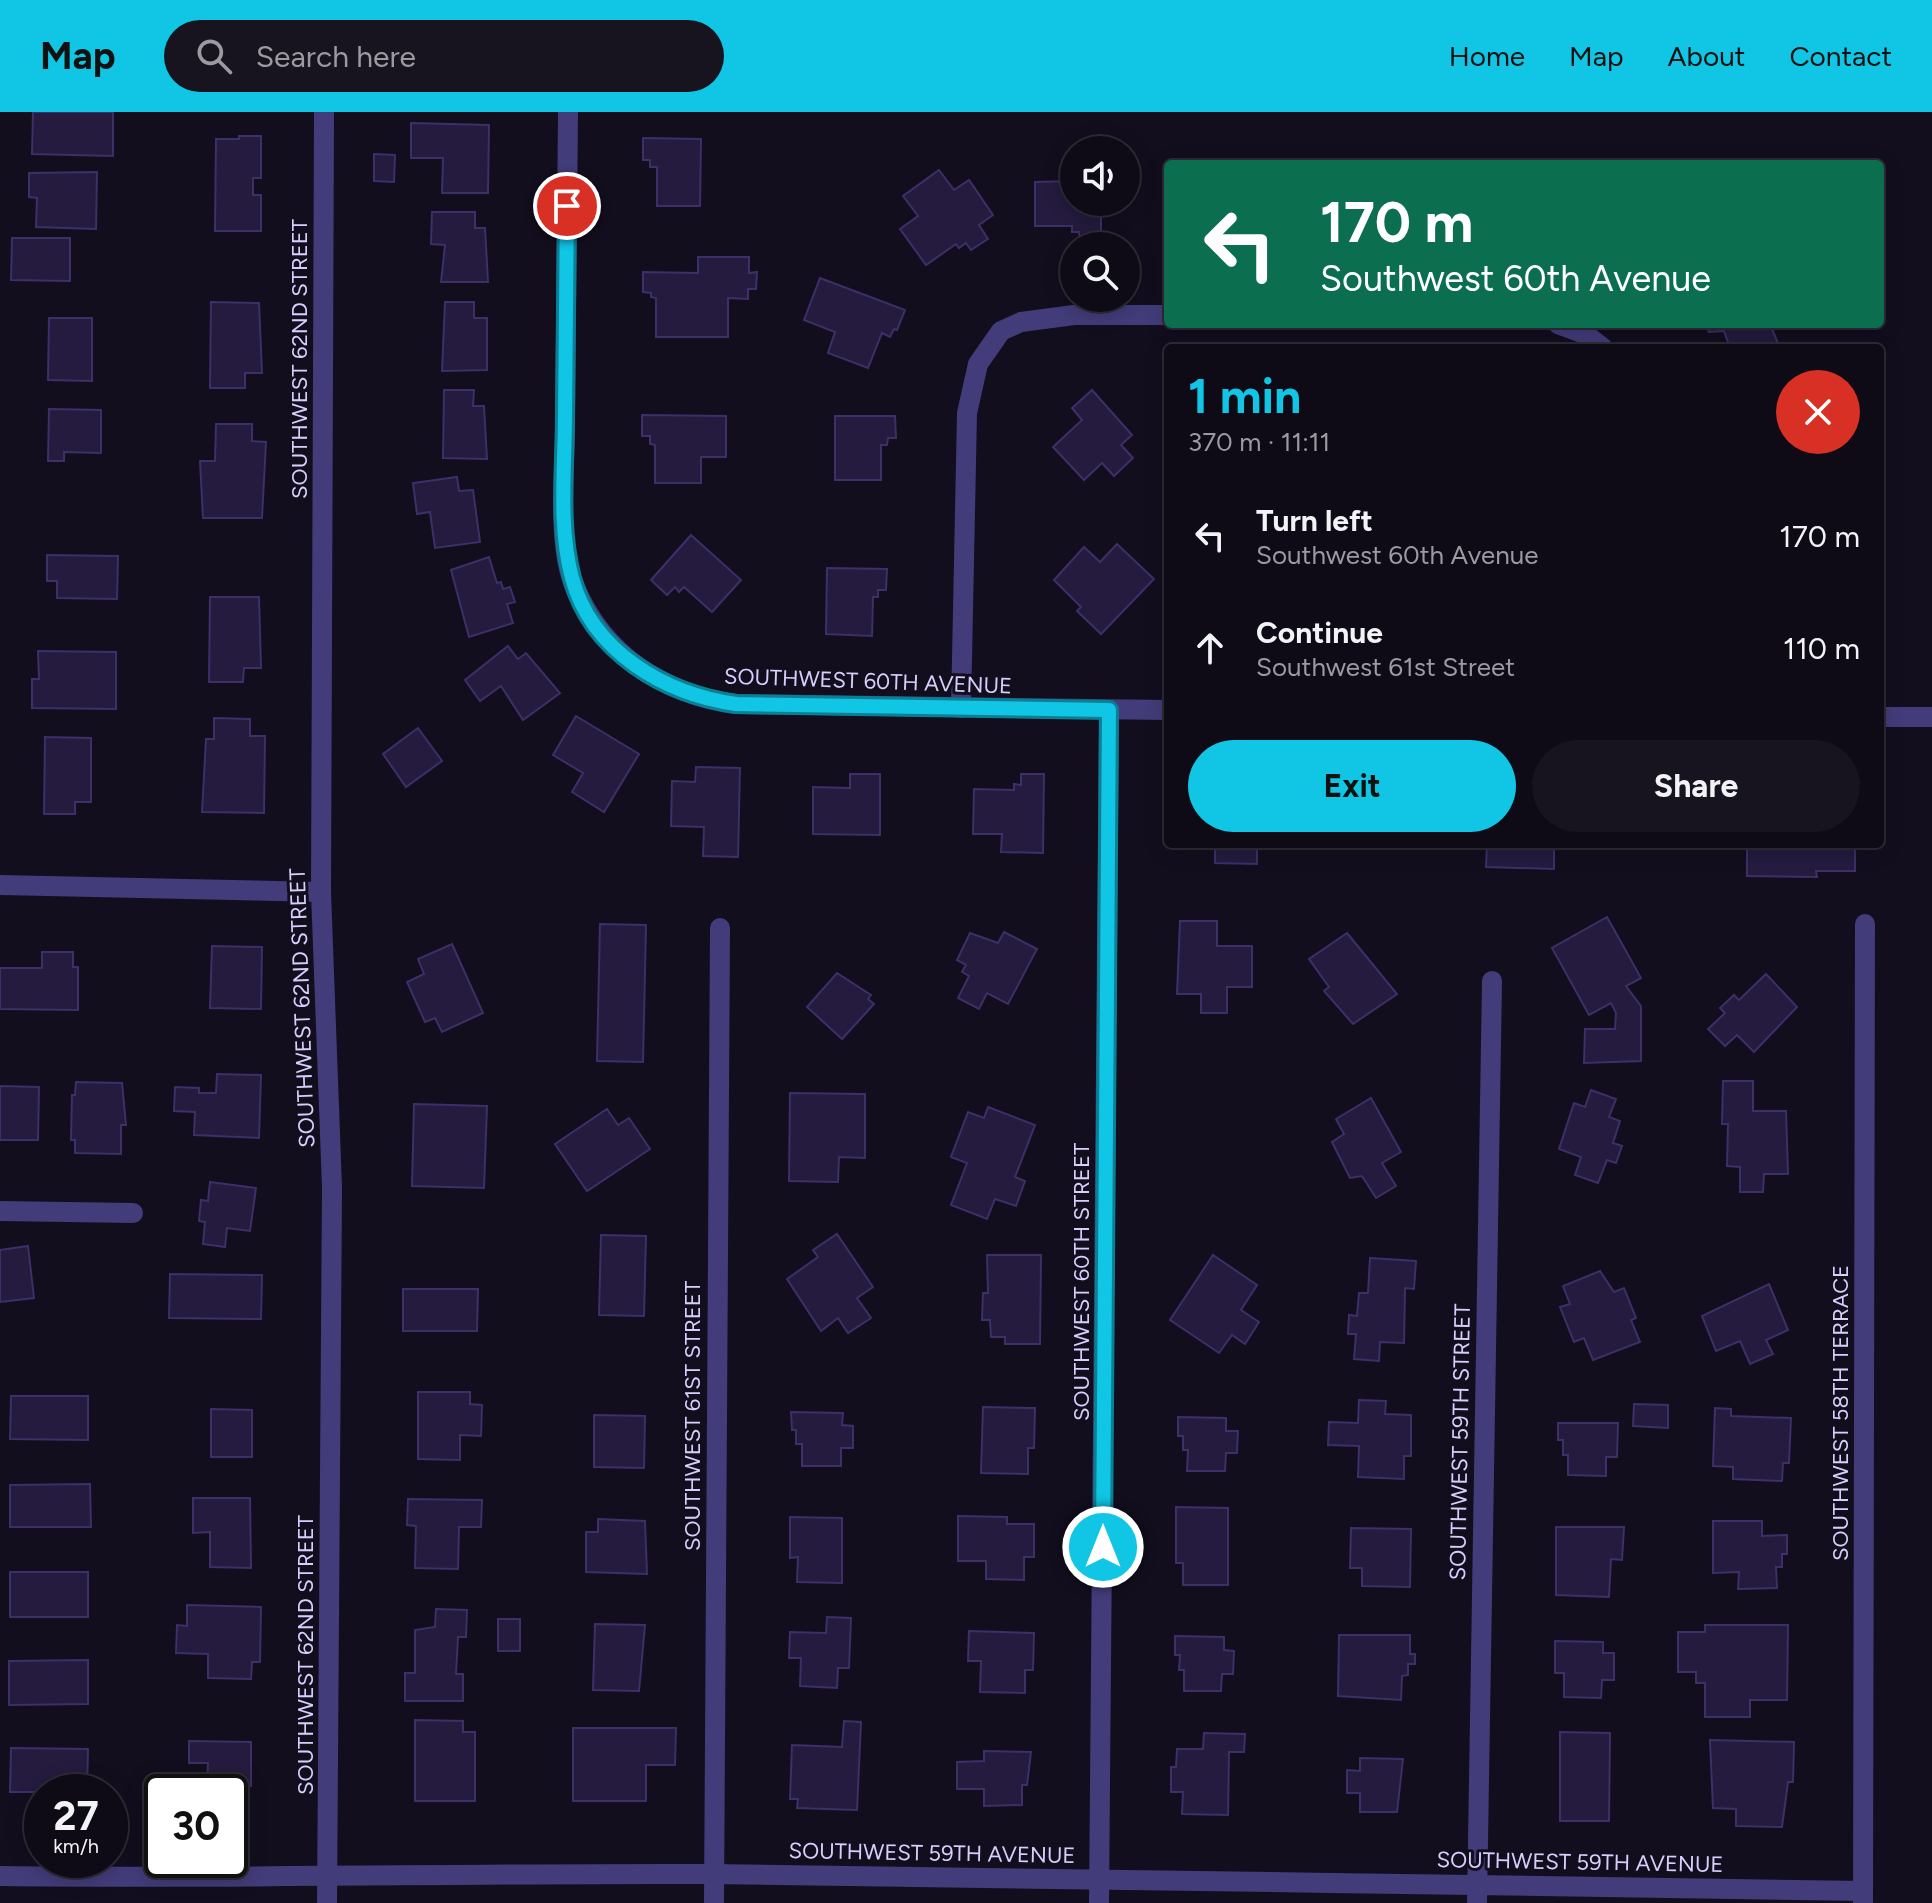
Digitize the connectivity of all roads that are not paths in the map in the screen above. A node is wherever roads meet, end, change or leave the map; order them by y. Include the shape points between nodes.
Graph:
1 (324, 112) edge
2 (568, 112) edge
3 (1164, 315) edge
4 (1569, 328) edge
5 (1598, 344) edge
6 (961, 708) junction
7 (1109, 710) junction
8 (1164, 710) edge
9 (1884, 717) edge
10 (1932, 717) edge
11 (0, 885) edge
12 (321, 892) junction
13 (1865, 924) dead end
14 (720, 928) dead end
15 (1492, 981) dead end
16 (0, 1211) edge
17 (133, 1213) dead end
18 (714, 1874) junction
19 (327, 1875) junction
20 (0, 1876) edge
21 (1100, 1879) junction
22 (1477, 1894) edge
23 (1863, 1897) edge
24 (327, 1903) edge
25 (714, 1903) edge
26 (1099, 1903) edge

1 - 12 street, SOUTHWEST 62ND STREET
2 - 6 street, SOUTHWEST 60TH AVENUE via 566,529 572,580 594,622 639,669 699,698 755,706
3 - 6 street via 1021,322 1001,331 978,364 968,401
4 - 5 street
6 - 7 street, SOUTHWEST 60TH AVENUE
7 - 8 street, SOUTHWEST 60TH AVENUE
7 - 21 street, SOUTHWEST 60TH STREET
9 - 10 street
11 - 12 street
12 - 19 street, SOUTHWEST 62ND STREET via 332,1188
13 - 23 street, SOUTHWEST 58TH TERRACE
14 - 18 street, SOUTHWEST 61ST STREET
15 - 22 street, SOUTHWEST 59TH STREET
16 - 17 street
18 - 19 street, SOUTHWEST 59TH AVENUE
18 - 21 street, SOUTHWEST 59TH AVENUE
18 - 25 street, SOUTHWEST 61ST STREET
19 - 20 street, SOUTHWEST 59TH AVENUE
19 - 24 street, SOUTHWEST 62ND STREET
21 - 22 street, SOUTHWEST 59TH AVENUE
21 - 26 street, SOUTHWEST 60TH STREET
22 - 23 street, SOUTHWEST 59TH AVENUE

